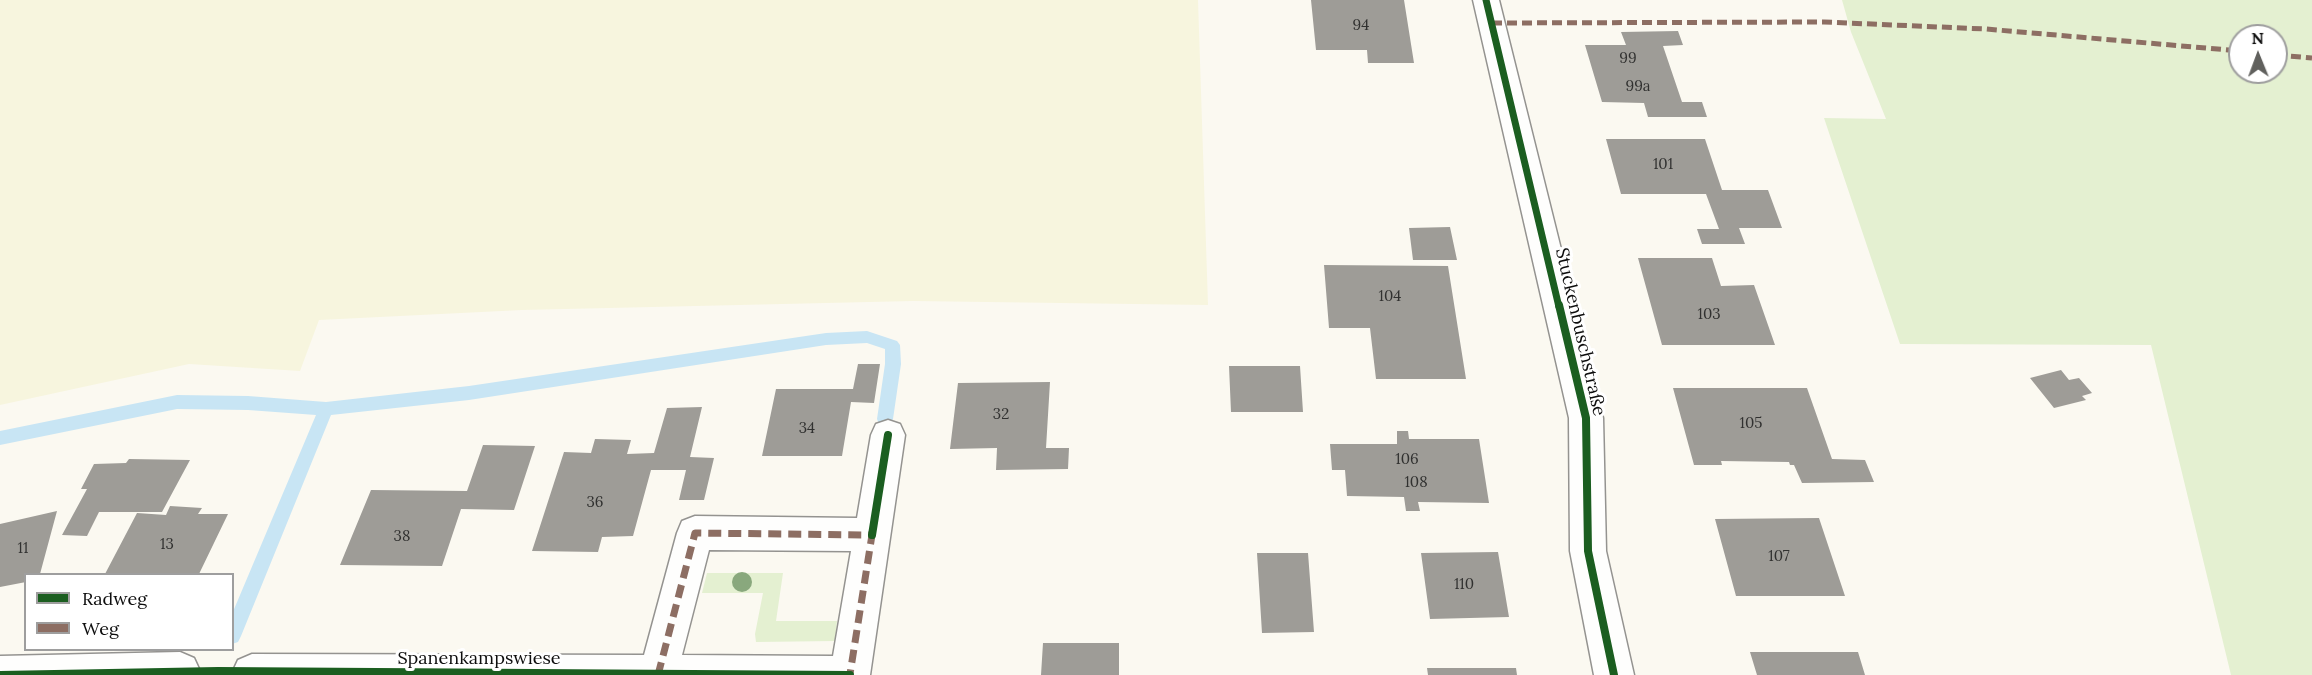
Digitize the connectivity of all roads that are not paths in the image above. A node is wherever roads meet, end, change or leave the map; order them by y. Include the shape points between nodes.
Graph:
1 (1486, 0) edge
2 (888, 435) dead end
3 (873, 535) junction
4 (180, 671) dead end
5 (252, 673) dead end
6 (0, 675) edge
7 (658, 675) edge
8 (850, 675) edge
9 (1614, 675) edge

1 - 9 street, Stuckenbuschstraße via 1586,418 1588,551
2 - 3 street, Spanenkampswiese
3 - 7 street via 695,533
3 - 8 street, Spanenkampswiese
4 - 6 street
5 - 7 street, Spanenkampswiese
7 - 8 street, Spanenkampswiese

